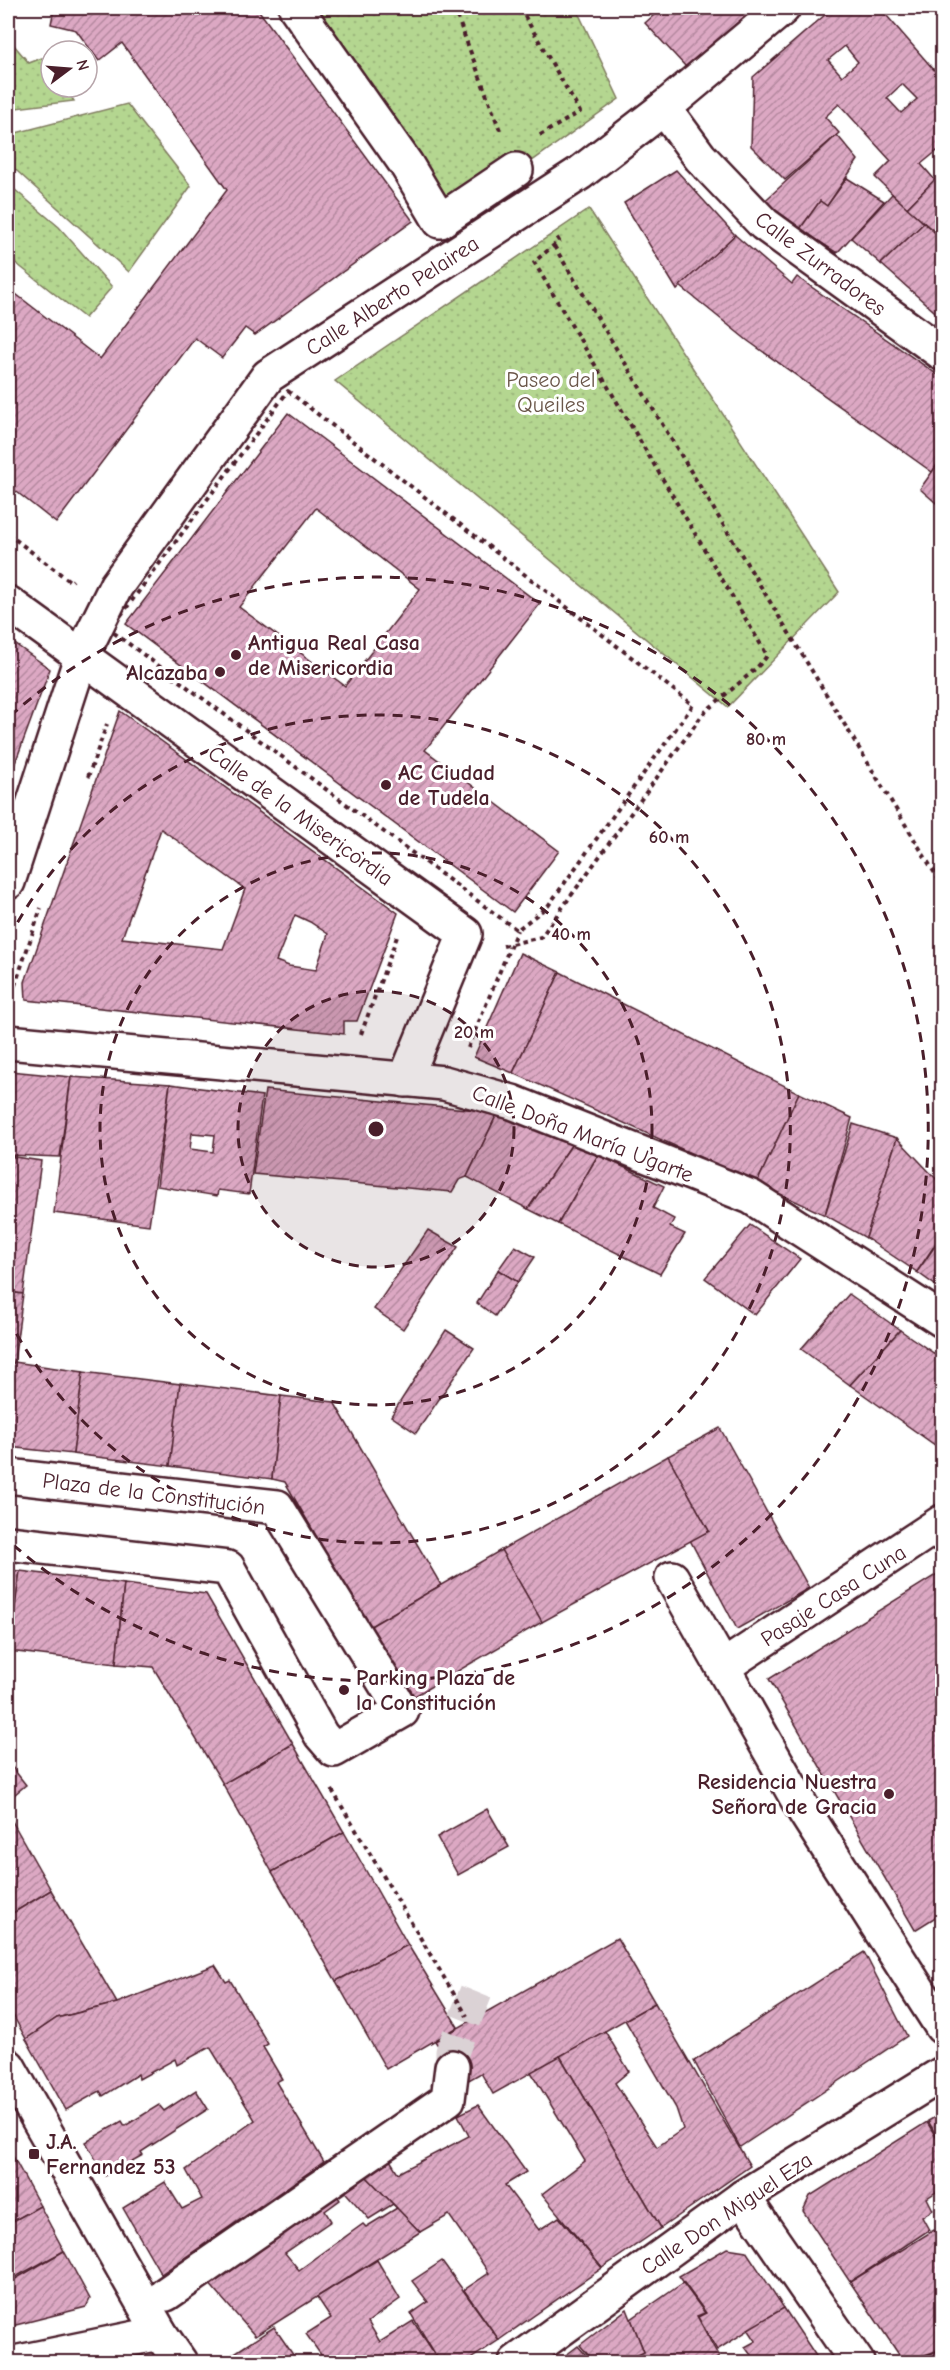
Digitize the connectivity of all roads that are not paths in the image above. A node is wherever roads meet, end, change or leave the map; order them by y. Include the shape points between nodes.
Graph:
1 (296, 8) edge
2 (783, 8) edge
3 (664, 108) junction
4 (516, 170) road end
5 (942, 353) edge
6 (8, 603) edge
7 (81, 657) junction
8 (8, 882) edge
9 (8, 1042) edge
10 (405, 1080) junction
11 (942, 1320) edge
12 (8, 1476) edge
13 (942, 1522) edge
14 (8, 1543) edge
15 (672, 1578) dead end
16 (723, 1667) junction
17 (942, 2027) edge
18 (8, 2066) edge
19 (452, 2067) tunnel mouth
20 (942, 2074) edge
21 (743, 2196) junction
22 (166, 2294) dead end
23 (160, 2333) junction
24 (19, 2362) edge
25 (180, 2362) edge
26 (516, 2362) edge
27 (857, 2362) edge

1 - 4 street via 406,164 440,220
2 - 3 street, Calle Alberto Pelairea
3 - 5 street, Calle Zurradores via 700,157 764,224
3 - 7 street, Calle Alberto Pelairea via 580,173 268,376 116,586
6 - 7 street, Calle de la Misericordia
7 - 8 street, Calle Alberto Pelairea
7 - 10 street, Calle de la Misericordia via 465,934
9 - 10 street, Calle Doña María Ugarte
10 - 11 street, Calle Doña María Ugarte via 452,1085 512,1102 751,1197
12 - 14 street, Plaza de la Constitución via 277,1507 402,1711 334,1750 321,1735 228,1568
13 - 16 street, Pasaje Casa Cuna
15 - 16 street
16 - 17 street via 803,1809
18 - 23 street
19 - 22 street via 448,2099
20 - 21 street, Calle Don Miguel Eza
21 - 26 street, Calle Don Miguel Eza
21 - 27 street
23 - 24 street
23 - 25 street

